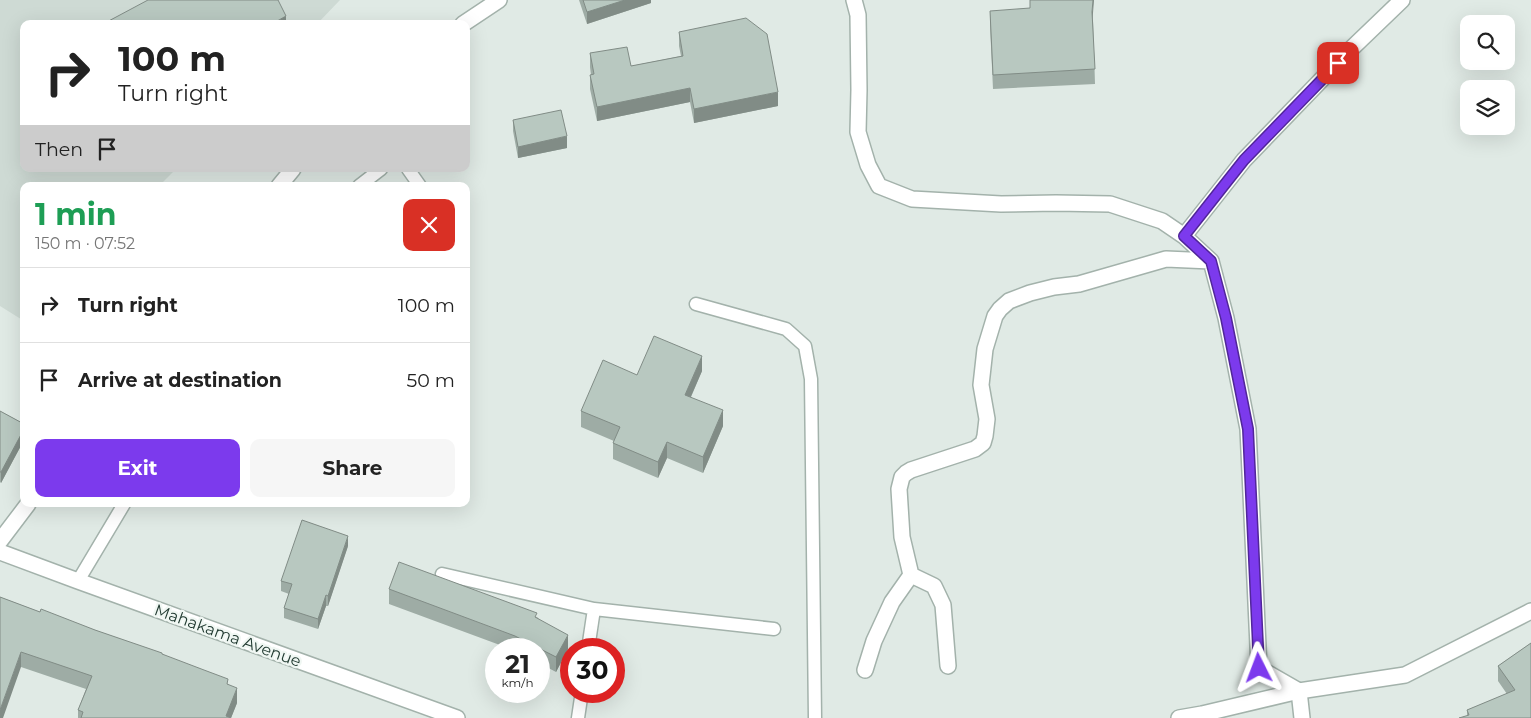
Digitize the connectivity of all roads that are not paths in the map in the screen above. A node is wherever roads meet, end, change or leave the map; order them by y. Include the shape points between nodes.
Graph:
1 (499, 0) edge
2 (854, 0) edge
3 (1402, 0) edge
4 (469, 20) edge
5 (291, 172) edge
6 (378, 172) edge
7 (282, 182) edge
8 (365, 182) edge
9 (1184, 236) junction
10 (1211, 261) junction
11 (696, 304) dead end
12 (26, 507) edge
13 (122, 507) edge
14 (0, 541) edge
15 (0, 552) edge
16 (442, 574) dead end
17 (911, 576) junction
18 (78, 581) junction
19 (594, 610) junction
20 (1531, 611) edge
21 (774, 629) dead end
22 (590, 638) edge
23 (948, 666) dead end
24 (865, 670) dead end
25 (1299, 691) junction
26 (580, 703) edge
27 (457, 718) edge
28 (578, 718) edge
29 (815, 718) edge
30 (1179, 718) edge
31 (1302, 718) edge

1 - 4 street
2 - 9 street via 858,15 858,132 868,165 879,186 912,199 1001,204 1110,204 1162,221
3 - 9 street via 1244,160
5 - 7 street
6 - 8 lane
9 - 10 street
10 - 17 street via 1166,259 1079,284 1030,292 1008,301 1000,309 984,349 982,385 986,419 983,443 975,449 911,470 902,477 899,489 902,537
10 - 25 street via 1248,429 1259,668
11 - 29 lane via 786,330 805,346 811,378
12 - 14 street
13 - 18 lane
15 - 18 street, Mahakama Avenue
16 - 19 lane
17 - 23 street via 934,586 943,605
17 - 24 street via 892,602
18 - 27 street, Mahakama Avenue
19 - 21 lane
19 - 22 lane
20 - 25 street via 1405,675
25 - 30 street
25 - 31 street
26 - 28 lane

